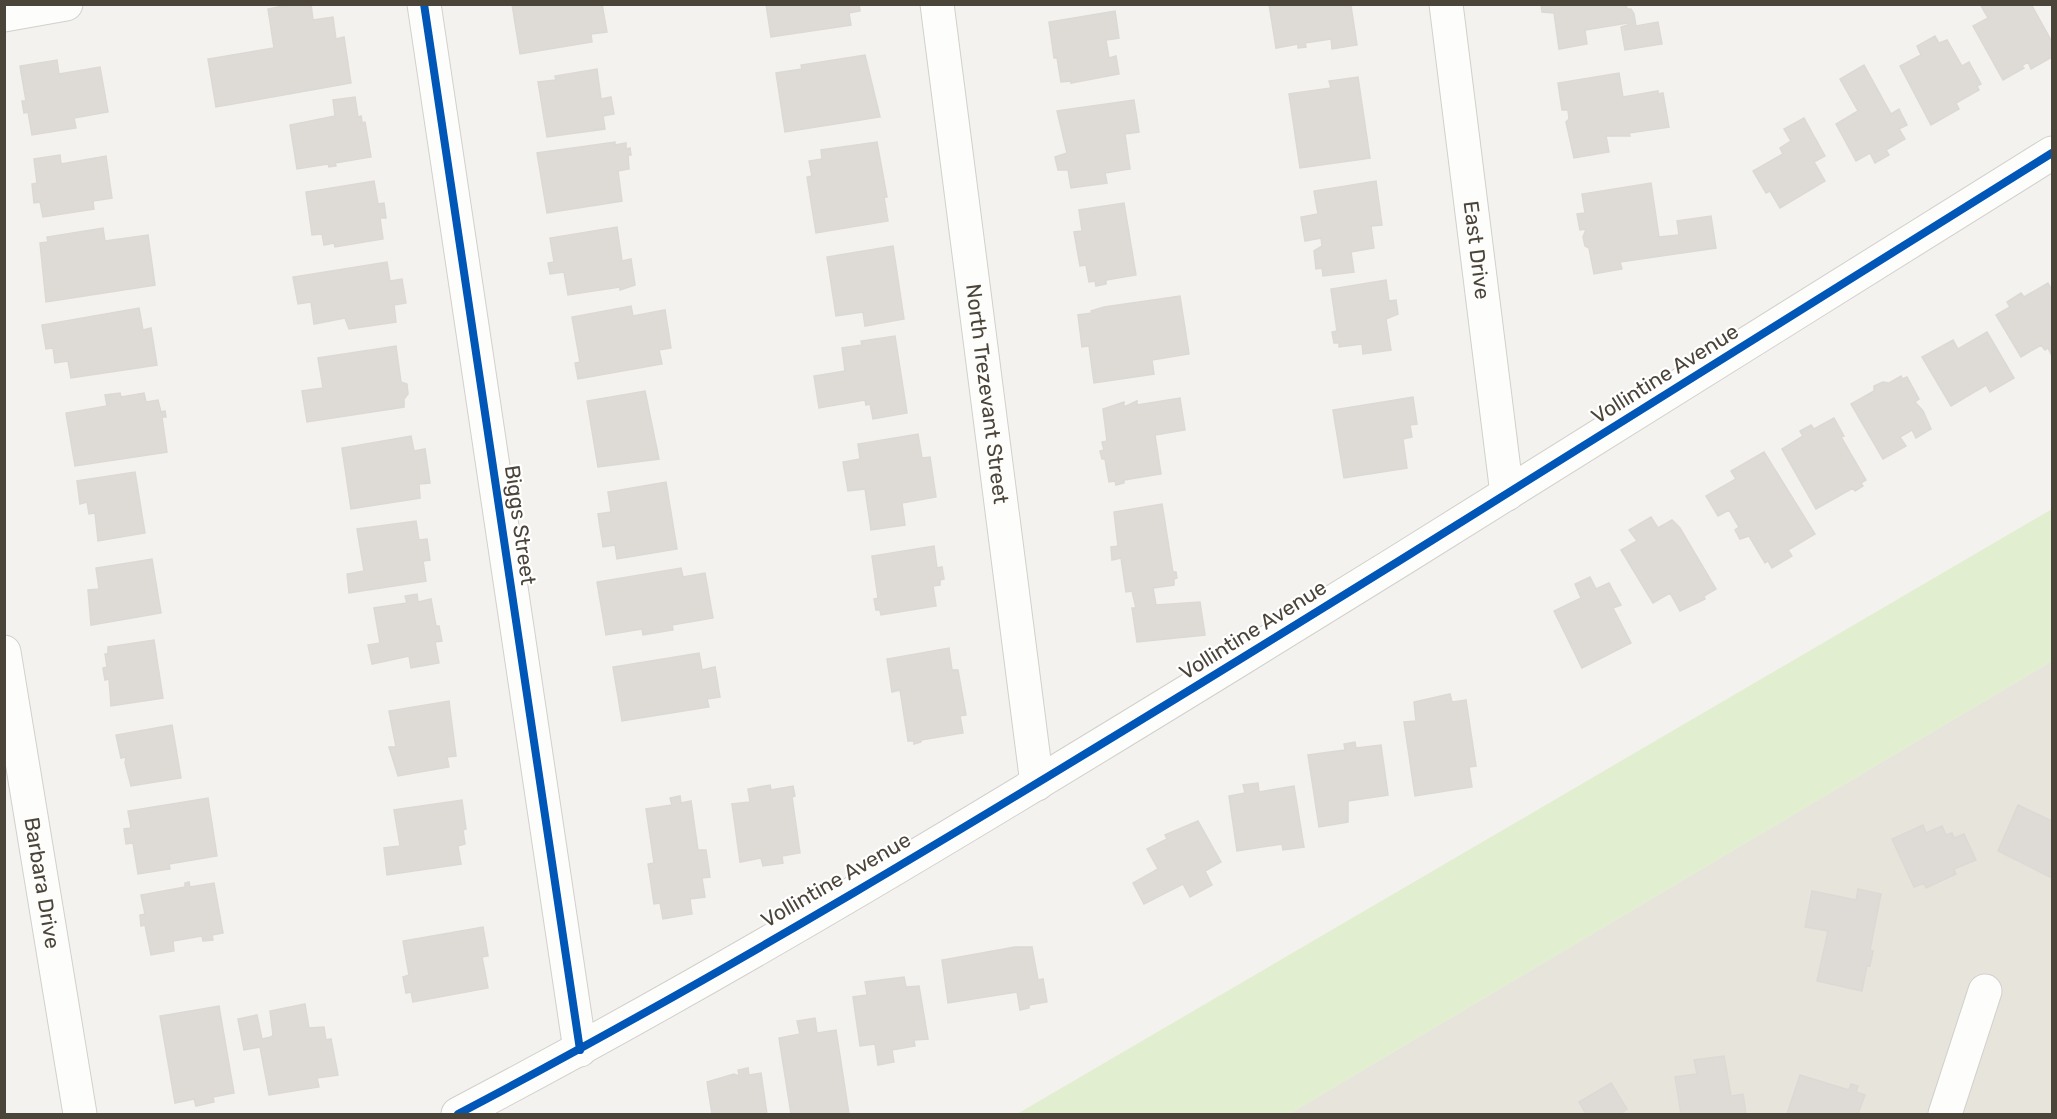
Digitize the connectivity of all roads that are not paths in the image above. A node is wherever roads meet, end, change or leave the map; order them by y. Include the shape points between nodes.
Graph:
1 (66, 4) edge
2 (424, 4) edge
3 (937, 4) edge
4 (1446, 4) edge
5 (4, 15) edge
6 (2052, 153) edge
7 (1507, 494) junction
8 (4, 652) edge
9 (1038, 784) junction
10 (1985, 991) dead end
11 (580, 1050) junction
12 (80, 1114) edge
13 (458, 1114) edge
14 (1945, 1114) edge

1 - 5 street
2 - 11 street, Biggs Street
3 - 9 street, North Trezevant Street
4 - 7 street, East Drive
6 - 7 street, Vollintine Avenue
7 - 9 street, Vollintine Avenue
8 - 12 street, Barbara Drive
9 - 11 street, Vollintine Avenue
10 - 14 street
11 - 13 street, Vollintine Avenue

